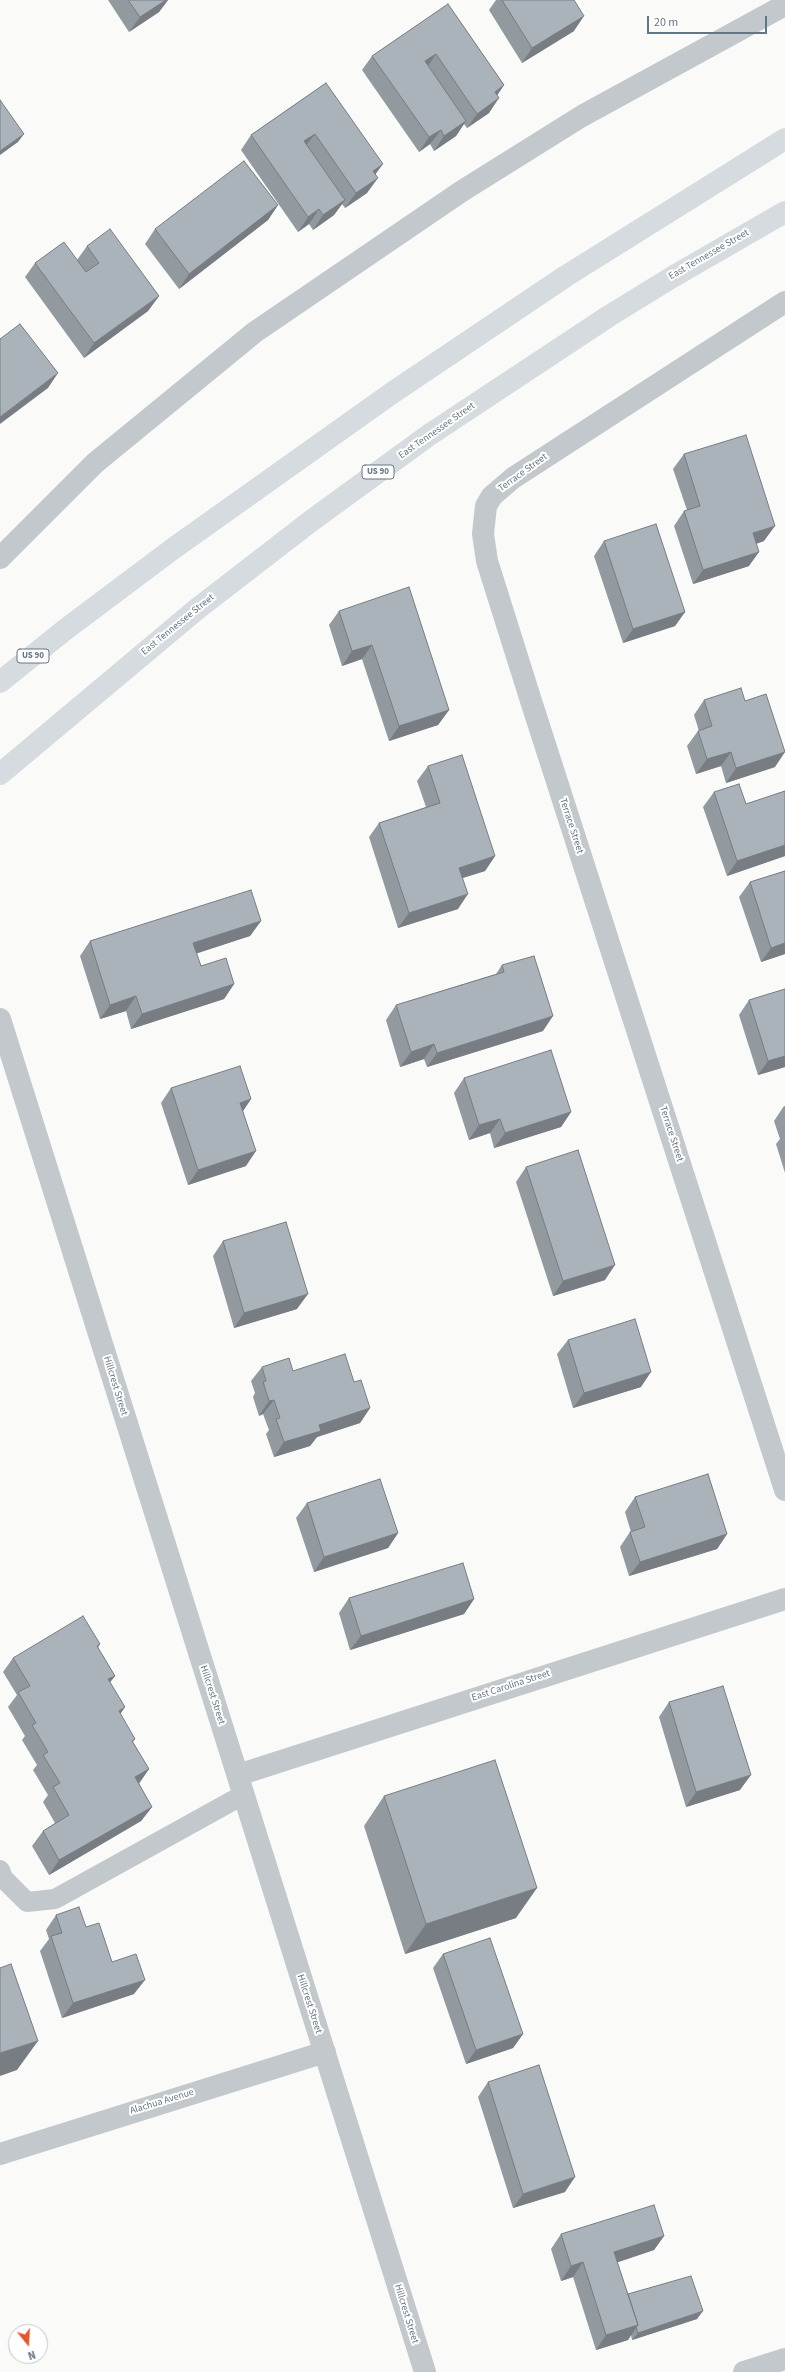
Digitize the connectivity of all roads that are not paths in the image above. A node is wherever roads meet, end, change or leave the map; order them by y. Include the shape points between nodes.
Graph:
1 (785, 5) edge
2 (785, 139) edge
3 (785, 212) edge
4 (785, 302) edge
5 (0, 558) edge
6 (0, 682) edge
7 (0, 774) edge
8 (0, 1019) edge
9 (785, 1490) edge
10 (785, 1599) edge
11 (240, 1785) junction
12 (0, 1870) edge
13 (325, 2052) junction
14 (0, 2154) edge
15 (785, 2359) edge
16 (425, 2372) edge
17 (744, 2372) edge

1 - 5 street via 582,116 462,191 255,332 95,463
2 - 6 main road, US 90 via 566,276 392,393 174,548
3 - 7 main road, East Tennessee Street / US 90 via 616,312 422,440 317,516 197,609
4 - 9 street, Terrace Street via 513,478 492,496 486,506 482,534 487,561 532,704
8 - 11 street, Hillcrest Street
10 - 11 street, East Carolina Street
11 - 12 lane via 55,1899 27,1902 3,1878
11 - 13 street, Hillcrest Street
13 - 14 street, Alachua Avenue
13 - 16 street, Hillcrest Street
15 - 17 street

